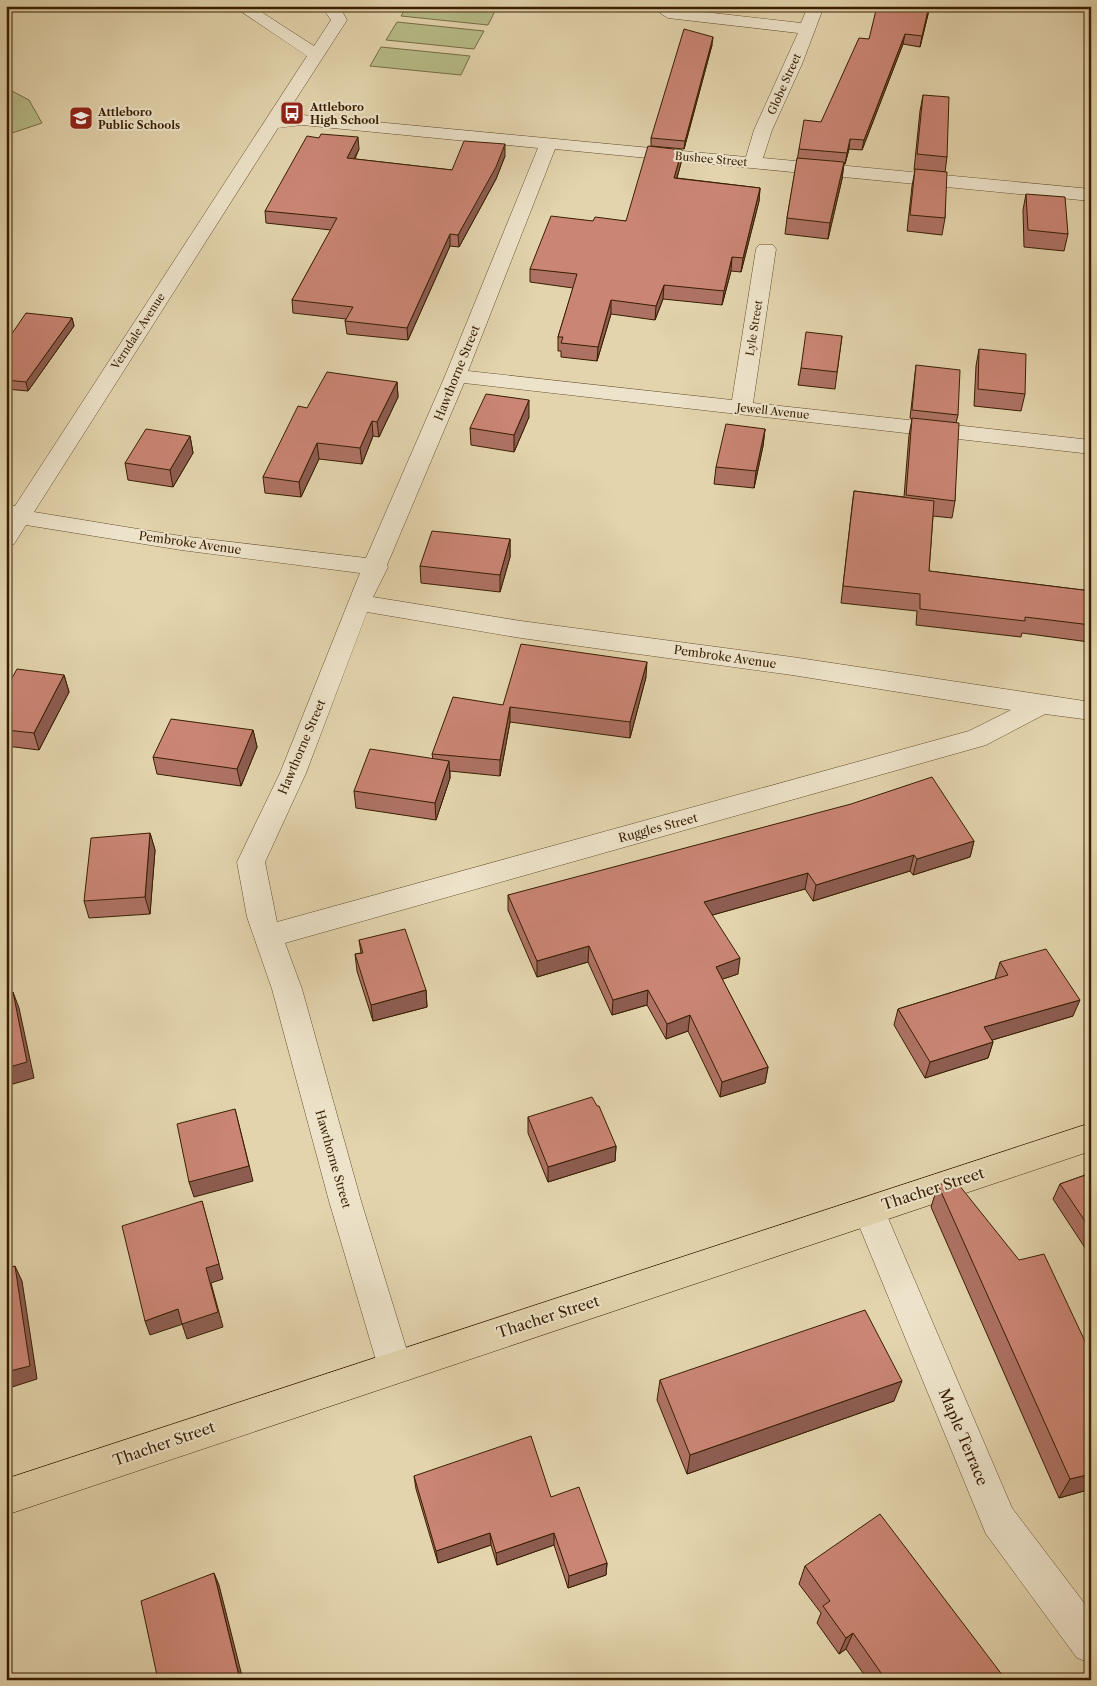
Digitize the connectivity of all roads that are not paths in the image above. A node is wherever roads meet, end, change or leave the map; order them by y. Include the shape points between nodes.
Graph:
1 (241, 6) edge
2 (329, 6) edge
3 (816, 6) edge
4 (668, 13) dead end
5 (807, 29) junction
6 (316, 55) junction
7 (271, 123) junction
8 (548, 144) junction
9 (753, 163) junction
10 (1091, 195) edge
11 (766, 249) dead end
12 (456, 376) junction
13 (742, 407) junction
14 (1091, 447) edge
15 (13, 514) edge
16 (6, 540) edge
17 (376, 567) junction
18 (359, 602) junction
19 (1042, 706) junction
20 (1091, 711) edge
21 (268, 936) junction
22 (1091, 1137) edge
23 (869, 1210) junction
24 (395, 1367) junction
25 (6, 1497) edge
26 (1091, 1644) edge

1 - 6 street
2 - 6 street, Verndale Avenue via 339,20
3 - 5 street, Globe Street
4 - 5 street
5 - 9 street, Globe Street via 763,130
6 - 7 street, Verndale Avenue
7 - 8 street, Bushee Street via 302,120
7 - 15 street, Verndale Avenue
8 - 9 street, Bushee Street
8 - 12 street, Hawthorne Street
9 - 10 street, Bushee Street
11 - 13 street, Lyle Street
12 - 13 street, Jewell Avenue
12 - 17 street, Hawthorne Street
13 - 14 street, Jewell Avenue
15 - 16 street, Verndale Avenue
15 - 17 street, Pembroke Avenue via 181,543
17 - 18 street, Hawthorne Street
18 - 19 street, Pembroke Avenue via 445,619 837,672
18 - 21 street, Hawthorne Street via 293,773 251,862 261,917
19 - 20 street, Pembroke Avenue
19 - 21 street, Ruggles Street via 977,738
21 - 24 street, Hawthorne Street via 287,990 344,1201
22 - 23 highway, Thacher Street
23 - 24 highway, Thacher Street
23 - 26 street, Maple Terrace via 999,1521
24 - 25 highway, Thacher Street

